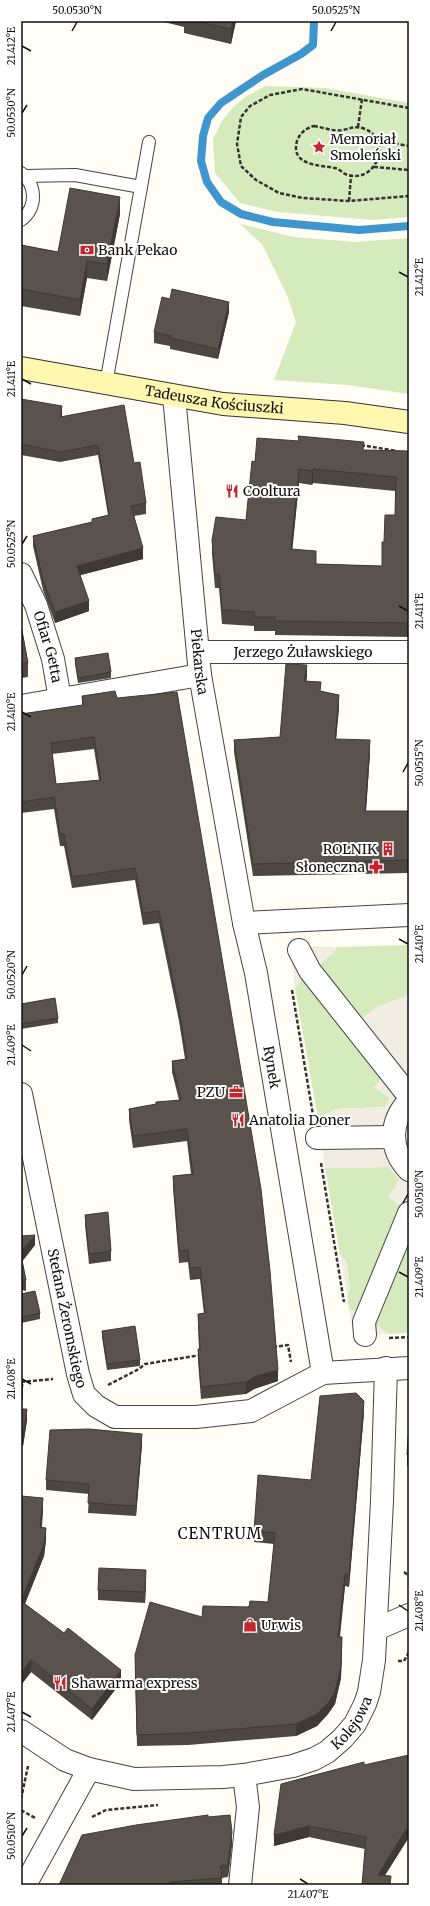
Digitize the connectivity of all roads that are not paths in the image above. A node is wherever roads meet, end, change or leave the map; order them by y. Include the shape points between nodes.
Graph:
1 (149, 142) dead end
2 (23, 175) edge
3 (141, 187) junction
4 (21, 220) edge
5 (21, 368) edge
6 (106, 384) junction
7 (174, 396) junction
8 (409, 422) edge
9 (21, 574) edge
10 (198, 652) junction
11 (409, 652) edge
12 (200, 675) junction
13 (60, 699) junction
14 (21, 706) edge
15 (409, 915) edge
16 (244, 923) junction
17 (296, 954) dead end
18 (21, 1094) edge
19 (409, 1096) edge
20 (409, 1101) edge
21 (393, 1137) junction
22 (317, 1138) road end
23 (409, 1170) edge
24 (409, 1213) edge
25 (361, 1330) dead end
26 (386, 1368) junction
27 (409, 1368) edge
28 (323, 1373) junction
29 (409, 1615) edge
30 (376, 1629) junction
31 (21, 1731) edge
32 (90, 1769) junction
33 (244, 1775) junction
34 (26, 1885) edge
35 (240, 1885) edge

1 - 3 lane
2 - 3 lane via 75,175
2 - 4 lane via 31,184 33,194 29,212
3 - 6 lane
5 - 6 street, Tadeusza Kościuszki
6 - 7 street, Tadeusza Kościuszki
7 - 8 street, Tadeusza Kościuszki via 223,404 345,412
7 - 10 street, Piekarska
9 - 13 street, Ofiar Getta via 38,611 53,659
10 - 11 street, Jerzego Żuławskiego
10 - 12 street, Piekarska
12 - 13 street
12 - 16 street, Piekarska
13 - 14 street
15 - 16 street
16 - 28 street, Rynek via 256,973
17 - 19 street
18 - 28 street, Stefana Żeromskiego via 78,1374 84,1394 96,1406 115,1417 196,1417 251,1411
20 - 21 street via 401,1109
21 - 22 street
21 - 23 street via 396,1150
24 - 25 street
26 - 27 street
26 - 28 street, Stefana Żeromskiego
26 - 30 street, Kolejowa
29 - 30 street
30 - 33 street, Kolejowa via 369,1692 361,1714 350,1732 327,1752 305,1763
31 - 32 street, Kolejowa via 65,1760
32 - 33 street, Kolejowa via 134,1779
32 - 34 street
33 - 35 street via 248,1807

